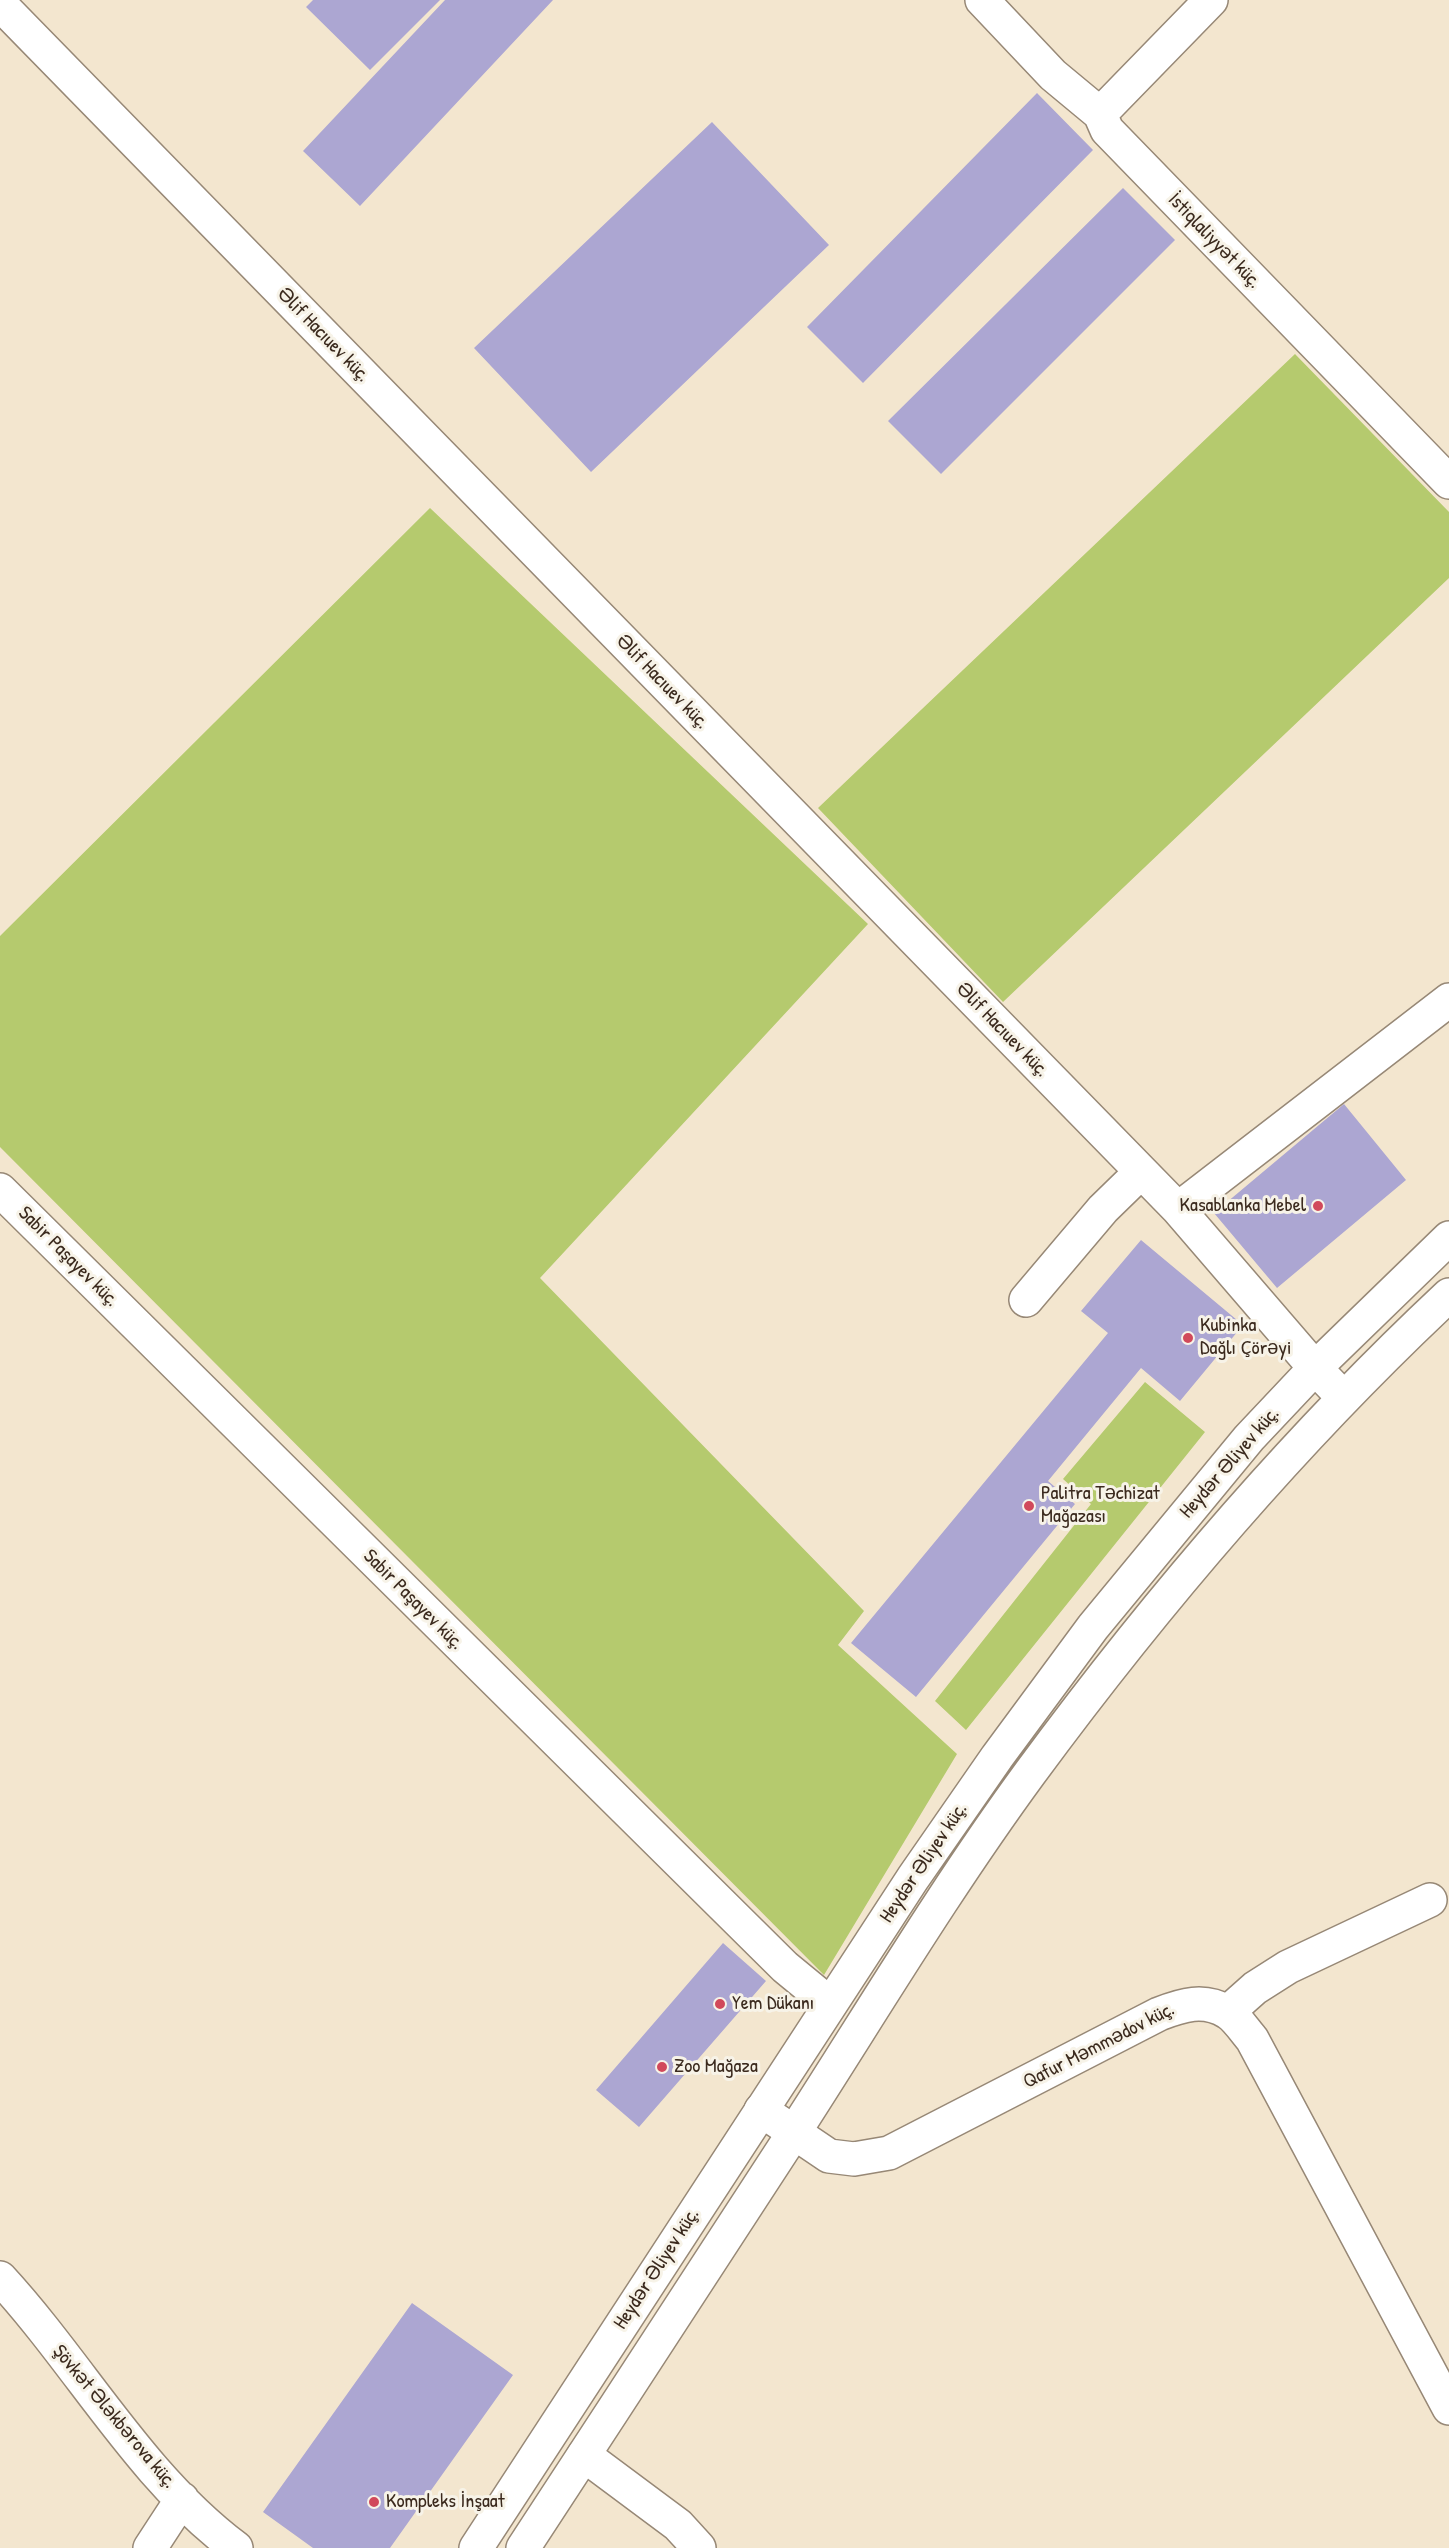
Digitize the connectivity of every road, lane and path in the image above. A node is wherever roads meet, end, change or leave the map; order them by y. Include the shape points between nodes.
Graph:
1 (982, 0) edge
2 (1211, 0) edge
3 (0, 4) edge
4 (1100, 114) junction
5 (1449, 482) edge
6 (1449, 1000) edge
7 (1141, 1172) junction
8 (0, 1190) edge
9 (1178, 1209) junction
10 (1449, 1238) edge
11 (1449, 1295) edge
12 (1026, 1300) dead end
13 (1315, 1368) junction
14 (1344, 1398) junction
15 (1430, 1900) dead end
16 (830, 2004) junction
17 (1228, 2012) junction
18 (761, 2110) junction
19 (793, 2134) junction
20 (0, 2278) edge
21 (1449, 2409) edge
22 (584, 2455) junction
23 (182, 2499) junction
24 (150, 2548) edge
25 (236, 2548) edge
26 (476, 2548) edge
27 (523, 2548) edge
28 (699, 2548) edge

1 - 4 street, İstiqlaliyyət küç. via 1053,75
2 - 4 street
3 - 7 street, Əlif Hacıuev küç.
4 - 5 street, İstiqlaliyyət küç. via 1107,130
6 - 9 street
7 - 9 street, Əlif Hacıuev küç.
7 - 12 street via 1103,1209
8 - 16 street, Sabir Paşayev küç. via 785,1967
9 - 13 street, Əlif Hacıuev küç.
10 - 13 street, Heydər Əliyev küç.
11 - 14 street, Heydər Əliyev küç.
13 - 14 street, Əlif Hacıuev küç.
13 - 16 street, Heydər Əliyev küç. via 1249,1438 1093,1627 971,1794
14 - 19 street, Heydər Əliyev küç. via 1211,1544 1029,1775
15 - 17 street via 1288,1967
16 - 18 street, Heydər Əliyev küç.
17 - 19 street, Qafur Məmmədov küç. via 1206,2004 1184,2004 1159,2014 889,2153 854,2159 829,2156
17 - 21 street via 1252,2039
18 - 19 street, Qafur Məmmədov küç.
18 - 26 street, Heydər Əliyev küç.
19 - 22 street, Heydər Əliyev küç.
20 - 23 street, Şövkət Ələkbərova küç. via 122,2434
22 - 27 street, Heydər Əliyev küç.
22 - 28 street via 678,2525
23 - 24 street
23 - 25 street, Şövkət Ələkbərova küç.

